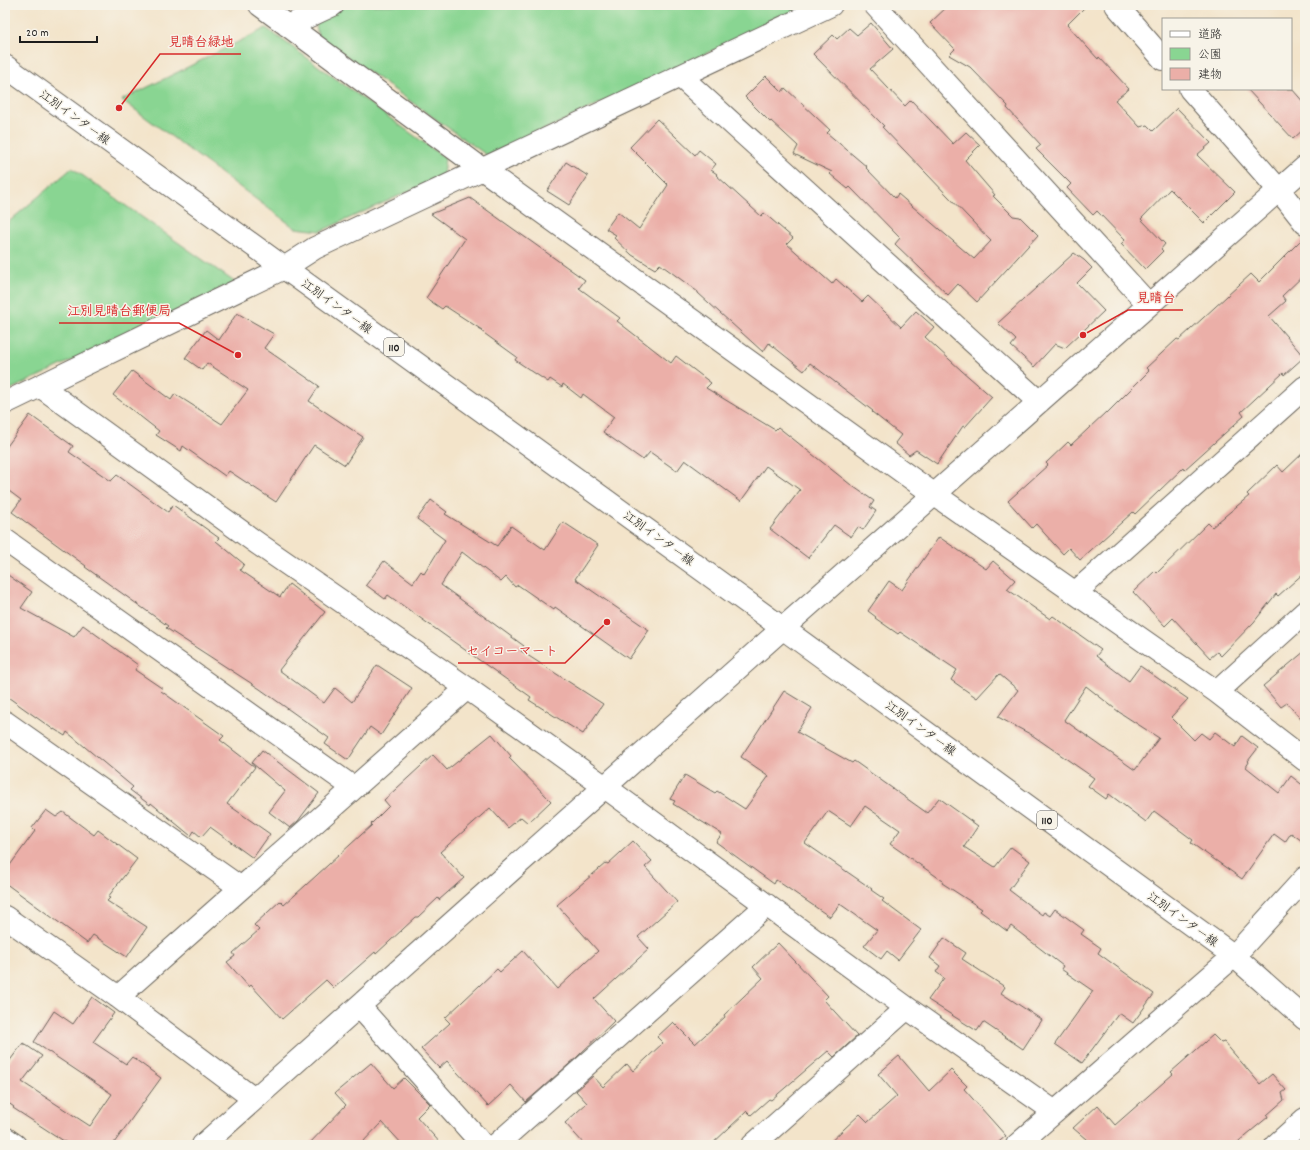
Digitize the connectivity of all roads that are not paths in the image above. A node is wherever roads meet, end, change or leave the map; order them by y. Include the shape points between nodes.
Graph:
1 (260, 5) edge
2 (333, 5) edge
3 (832, 5) edge
4 (875, 5) edge
5 (1116, 5) edge
6 (288, 26) junction
7 (1162, 57) edge
8 (5, 66) edge
9 (680, 76) junction
10 (1191, 90) edge
11 (1305, 167) edge
12 (482, 169) junction
13 (1279, 190) junction
14 (1305, 223) edge
15 (284, 268) junction
16 (1149, 305) junction
17 (40, 386) junction
18 (1305, 387) edge
19 (1039, 402) junction
20 (5, 403) edge
21 (934, 495) junction
22 (5, 540) edge
23 (1075, 593) junction
24 (1305, 612) edge
25 (783, 628) junction
26 (467, 688) junction
27 (1217, 692) junction
28 (5, 722) edge
29 (1305, 760) edge
30 (605, 786) junction
31 (354, 788) junction
32 (1305, 878) edge
33 (241, 888) junction
34 (767, 906) junction
35 (5, 917) edge
36 (1234, 956) junction
37 (118, 997) junction
38 (359, 1006) junction
39 (907, 1008) junction
40 (1305, 1019) edge
41 (254, 1099) junction
42 (1055, 1112) junction
43 (1305, 1119) edge
44 (5, 1138) edge
45 (15, 1145) edge
46 (202, 1145) edge
47 (483, 1145) edge
48 (496, 1145) edge
49 (753, 1145) edge
50 (1017, 1145) edge
51 (1276, 1145) edge

1 - 6 street
2 - 6 street
3 - 9 street
4 - 16 street
5 - 7 street
6 - 12 street
8 - 15 street, 江別インター線 / 110
9 - 12 street
9 - 19 street
10 - 13 street
11 - 13 street
12 - 15 street via 315,248
12 - 21 street
13 - 14 street
13 - 16 street
15 - 17 street
15 - 25 street, 江別インター線 / 110
16 - 19 street
17 - 20 street
17 - 26 street via 257,543
18 - 23 street
19 - 21 street
21 - 23 street
21 - 25 street
22 - 31 street
23 - 27 street
24 - 27 street
25 - 30 street
25 - 36 street, 江別インター線 / 110
26 - 30 street
26 - 31 street
27 - 29 street
28 - 33 street
30 - 34 street
30 - 38 street
31 - 33 street
32 - 36 street
33 - 37 street
34 - 39 street
34 - 48 street
35 - 37 street
36 - 40 street, 江別インター線 / 110
36 - 42 street
37 - 41 street
38 - 41 street
38 - 47 street
39 - 42 street
39 - 49 street
41 - 46 street
42 - 50 street
43 - 51 street
44 - 45 street

